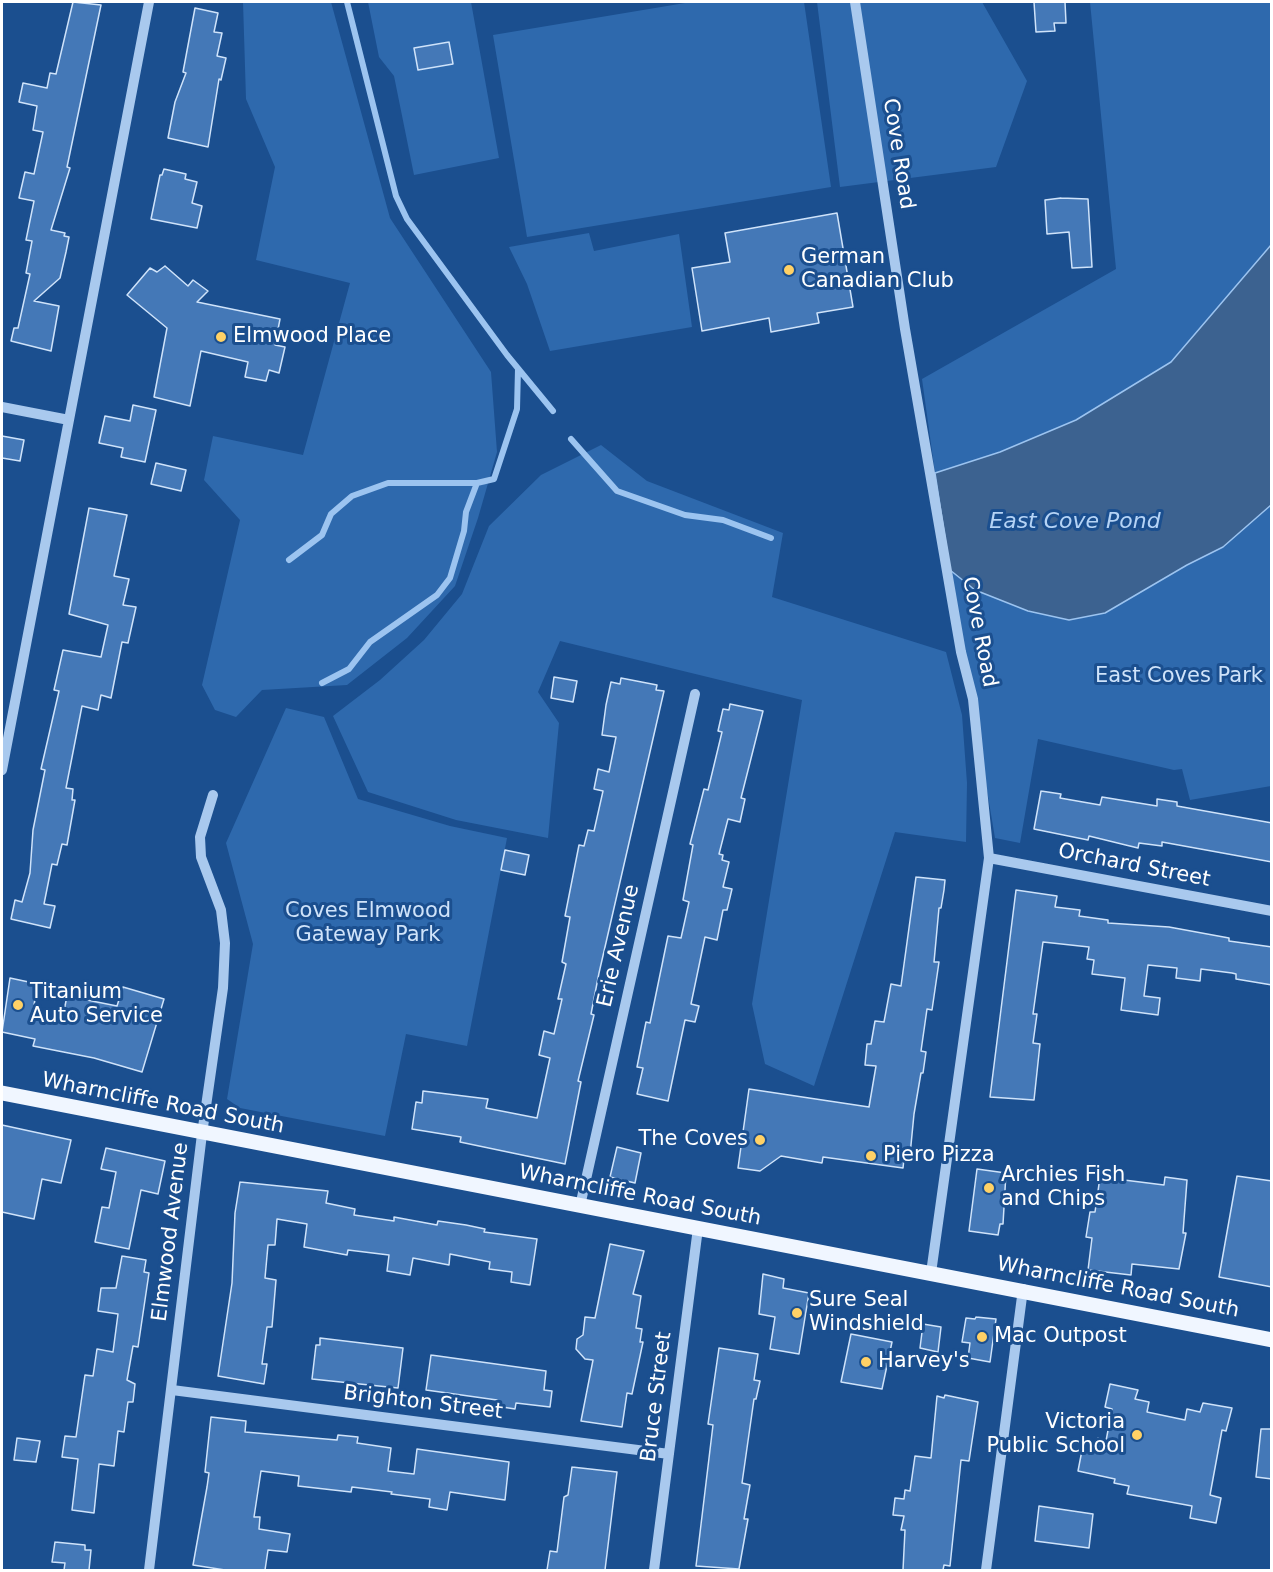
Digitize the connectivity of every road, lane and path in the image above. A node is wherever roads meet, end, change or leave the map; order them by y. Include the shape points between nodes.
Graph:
1 (149, 2) edge
2 (855, 2) edge
3 (2, 407) edge
4 (69, 420) junction
5 (695, 694) dead end
6 (2, 770) edge
7 (213, 795) dead end
8 (988, 858) junction
9 (1272, 912) edge
10 (2, 1093) edge
11 (202, 1134) junction
12 (580, 1206) junction
13 (698, 1228) junction
14 (932, 1273) junction
15 (1023, 1289) junction
16 (1272, 1340) edge
17 (172, 1390) junction
18 (669, 1454) junction
19 (149, 1570) edge
20 (654, 1570) edge
21 (986, 1570) edge

1 - 4 street
2 - 8 street, Cove Road via 905,329 961,652 973,699
3 - 4 street
4 - 6 street
5 - 12 street, Erie Avenue
7 - 11 street, Elmwood Avenue via 200,847 221,910 225,955
8 - 9 street, Orchard Street
8 - 14 street, Cove Road
10 - 11 main road, Wharncliffe Road South
11 - 12 main road, Wharncliffe Road South
11 - 17 street, Elmwood Avenue
12 - 13 main road, Wharncliffe Road South
13 - 14 main road, Wharncliffe Road South
13 - 18 street, Bruce Street
14 - 15 main road, Wharncliffe Road South
15 - 16 main road, Wharncliffe Road South
15 - 21 street
17 - 18 street, Brighton Street
17 - 19 street, Elmwood Avenue
18 - 20 street, Bruce Street

